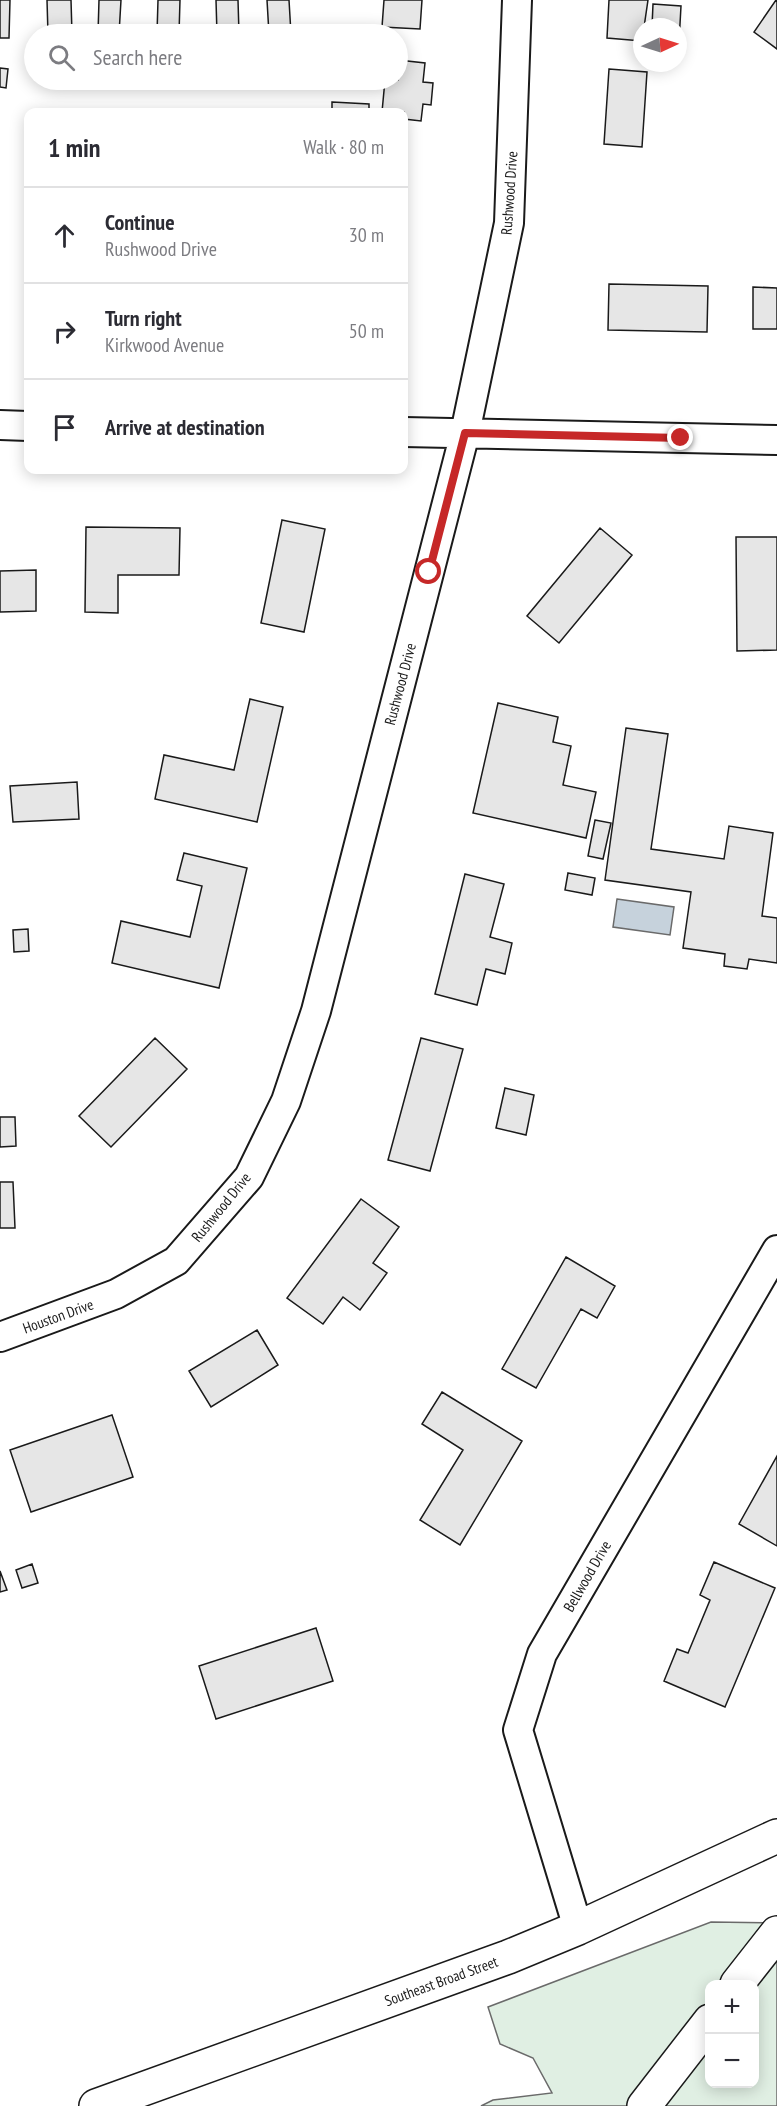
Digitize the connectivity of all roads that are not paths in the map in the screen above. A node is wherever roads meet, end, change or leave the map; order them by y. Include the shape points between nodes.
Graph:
1 (517, 0) edge
2 (0, 425) edge
3 (24, 426) edge
4 (408, 432) edge
5 (465, 433) junction
6 (777, 440) edge
7 (777, 1250) edge
8 (116, 1294) joint
9 (0, 1337) edge
10 (777, 1836) edge
11 (578, 1928) junction
12 (777, 1933) edge
13 (740, 1980) edge
14 (705, 2027) edge
15 (96, 2106) edge
16 (644, 2106) edge

1 - 5 street, Rushwood Drive via 509,223
2 - 3 street
4 - 5 street
5 - 6 street
5 - 8 street, Rushwood Drive via 316,1011 286,1101 249,1178 176,1261
7 - 11 street, Bellwood Drive via 542,1654 518,1730
8 - 9 street, Houston Drive
10 - 11 main road, Southeast Broad Street
11 - 15 main road, Southeast Broad Street
12 - 13 main road
14 - 16 main road

